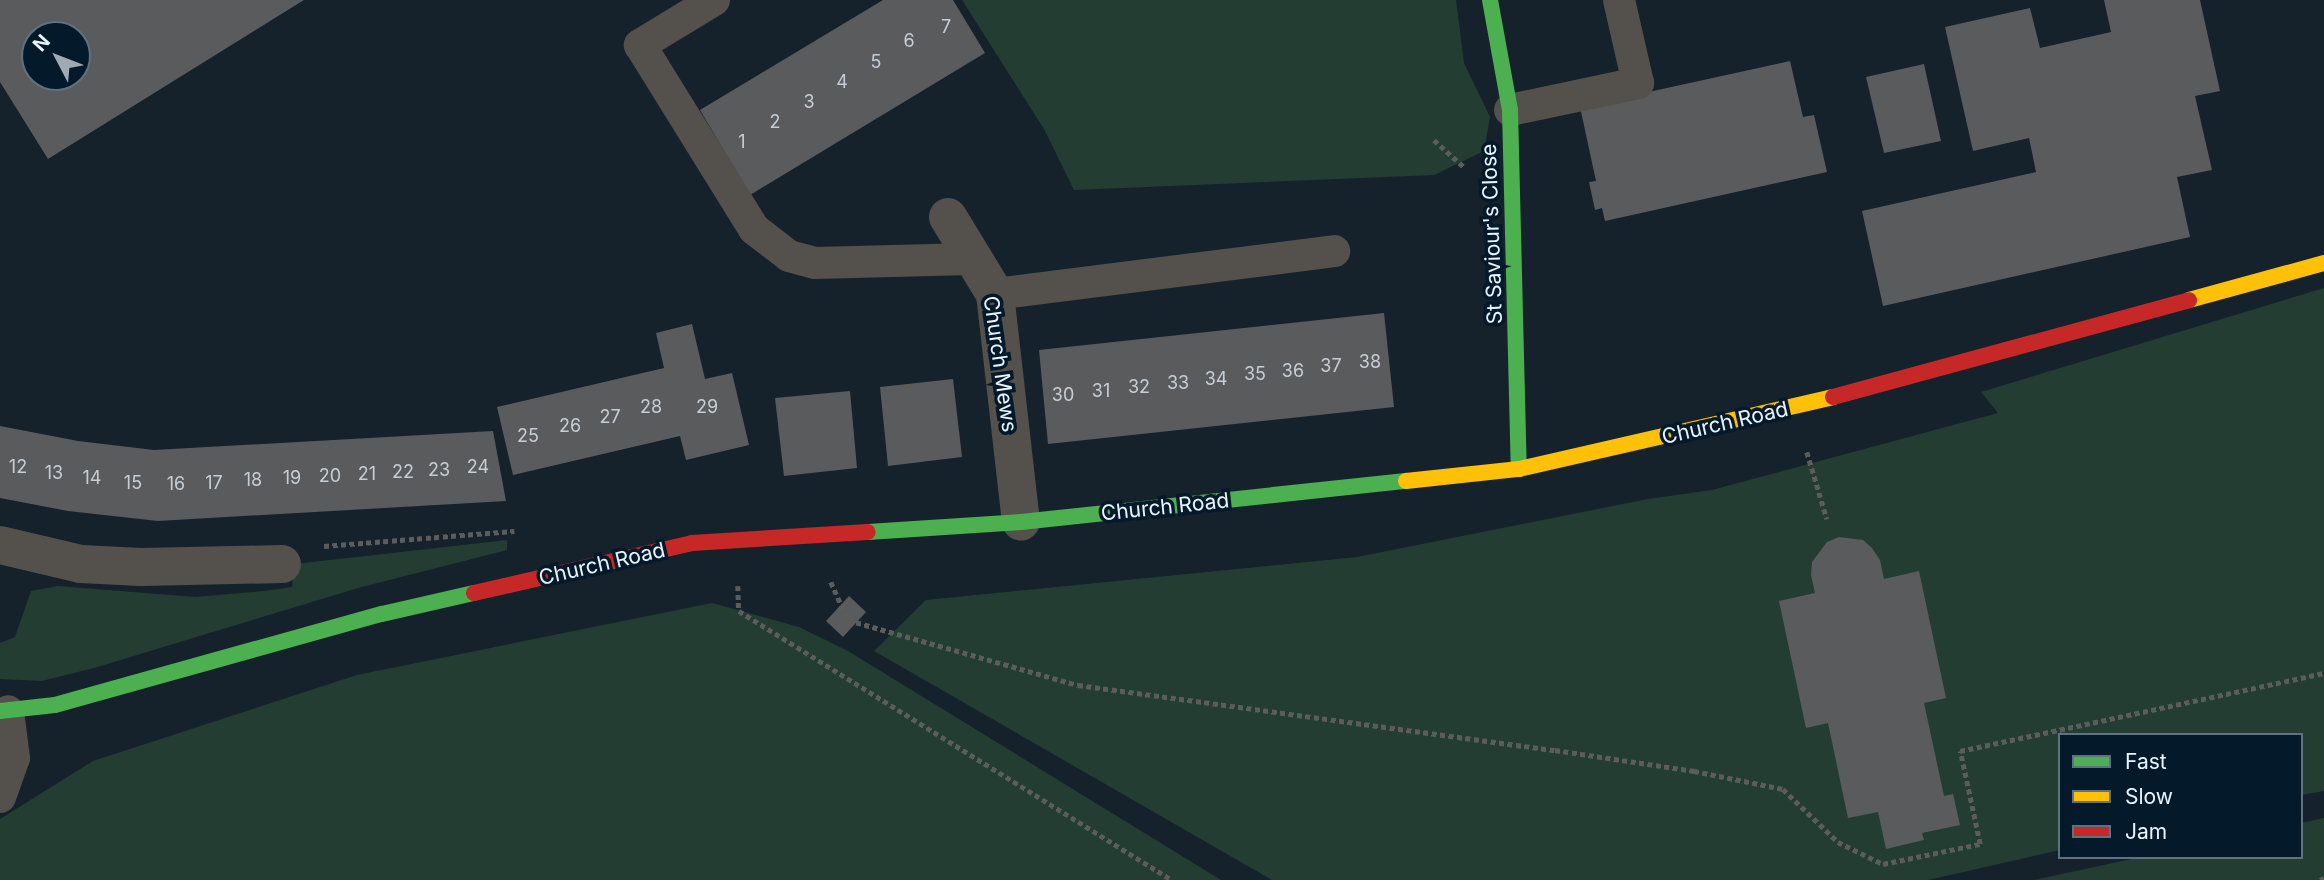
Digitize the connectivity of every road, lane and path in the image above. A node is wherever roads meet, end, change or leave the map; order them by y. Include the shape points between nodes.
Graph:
1 (714, 0) edge
2 (1490, 0) edge
3 (1619, 0) edge
4 (1510, 110) junction
5 (948, 217) dead end
6 (1334, 251) dead end
7 (971, 259) junction
8 (2324, 263) edge
9 (995, 294) junction
10 (1798, 407) junction
11 (1519, 469) junction
12 (1827, 519) dead end
13 (1021, 522) junction
14 (517, 531) dead end
15 (811, 536) junction
16 (735, 540) junction
17 (0, 545) edge
18 (282, 564) joint
19 (2324, 673) edge
20 (4, 711) edge
21 (0, 797) edge
22 (1172, 880) edge

1 - 7 lane via 640,45 754,229 789,256 815,263
2 - 4 street, St Saviour's Close
3 - 4 lane via 1638,83
4 - 11 street, St Saviour's Close
5 - 7 street, Church Mews
6 - 9 lane
7 - 9 street, Church Mews
8 - 10 street, Church Road
9 - 13 street, Church Mews
10 - 11 street, Church Road
10 - 12 path
11 - 13 street, Church Road
13 - 15 street, Church Road
14 - 18 path via 292,549
15 - 16 street, Church Road
15 - 19 path via 848,620 1078,685 1568,752 1783,789 1838,842 1883,864 1980,844 1960,751
16 - 20 street, Church Road via 692,543 382,614 55,705
16 - 22 path via 739,611
17 - 18 street via 81,564
20 - 21 lane via 14,758

